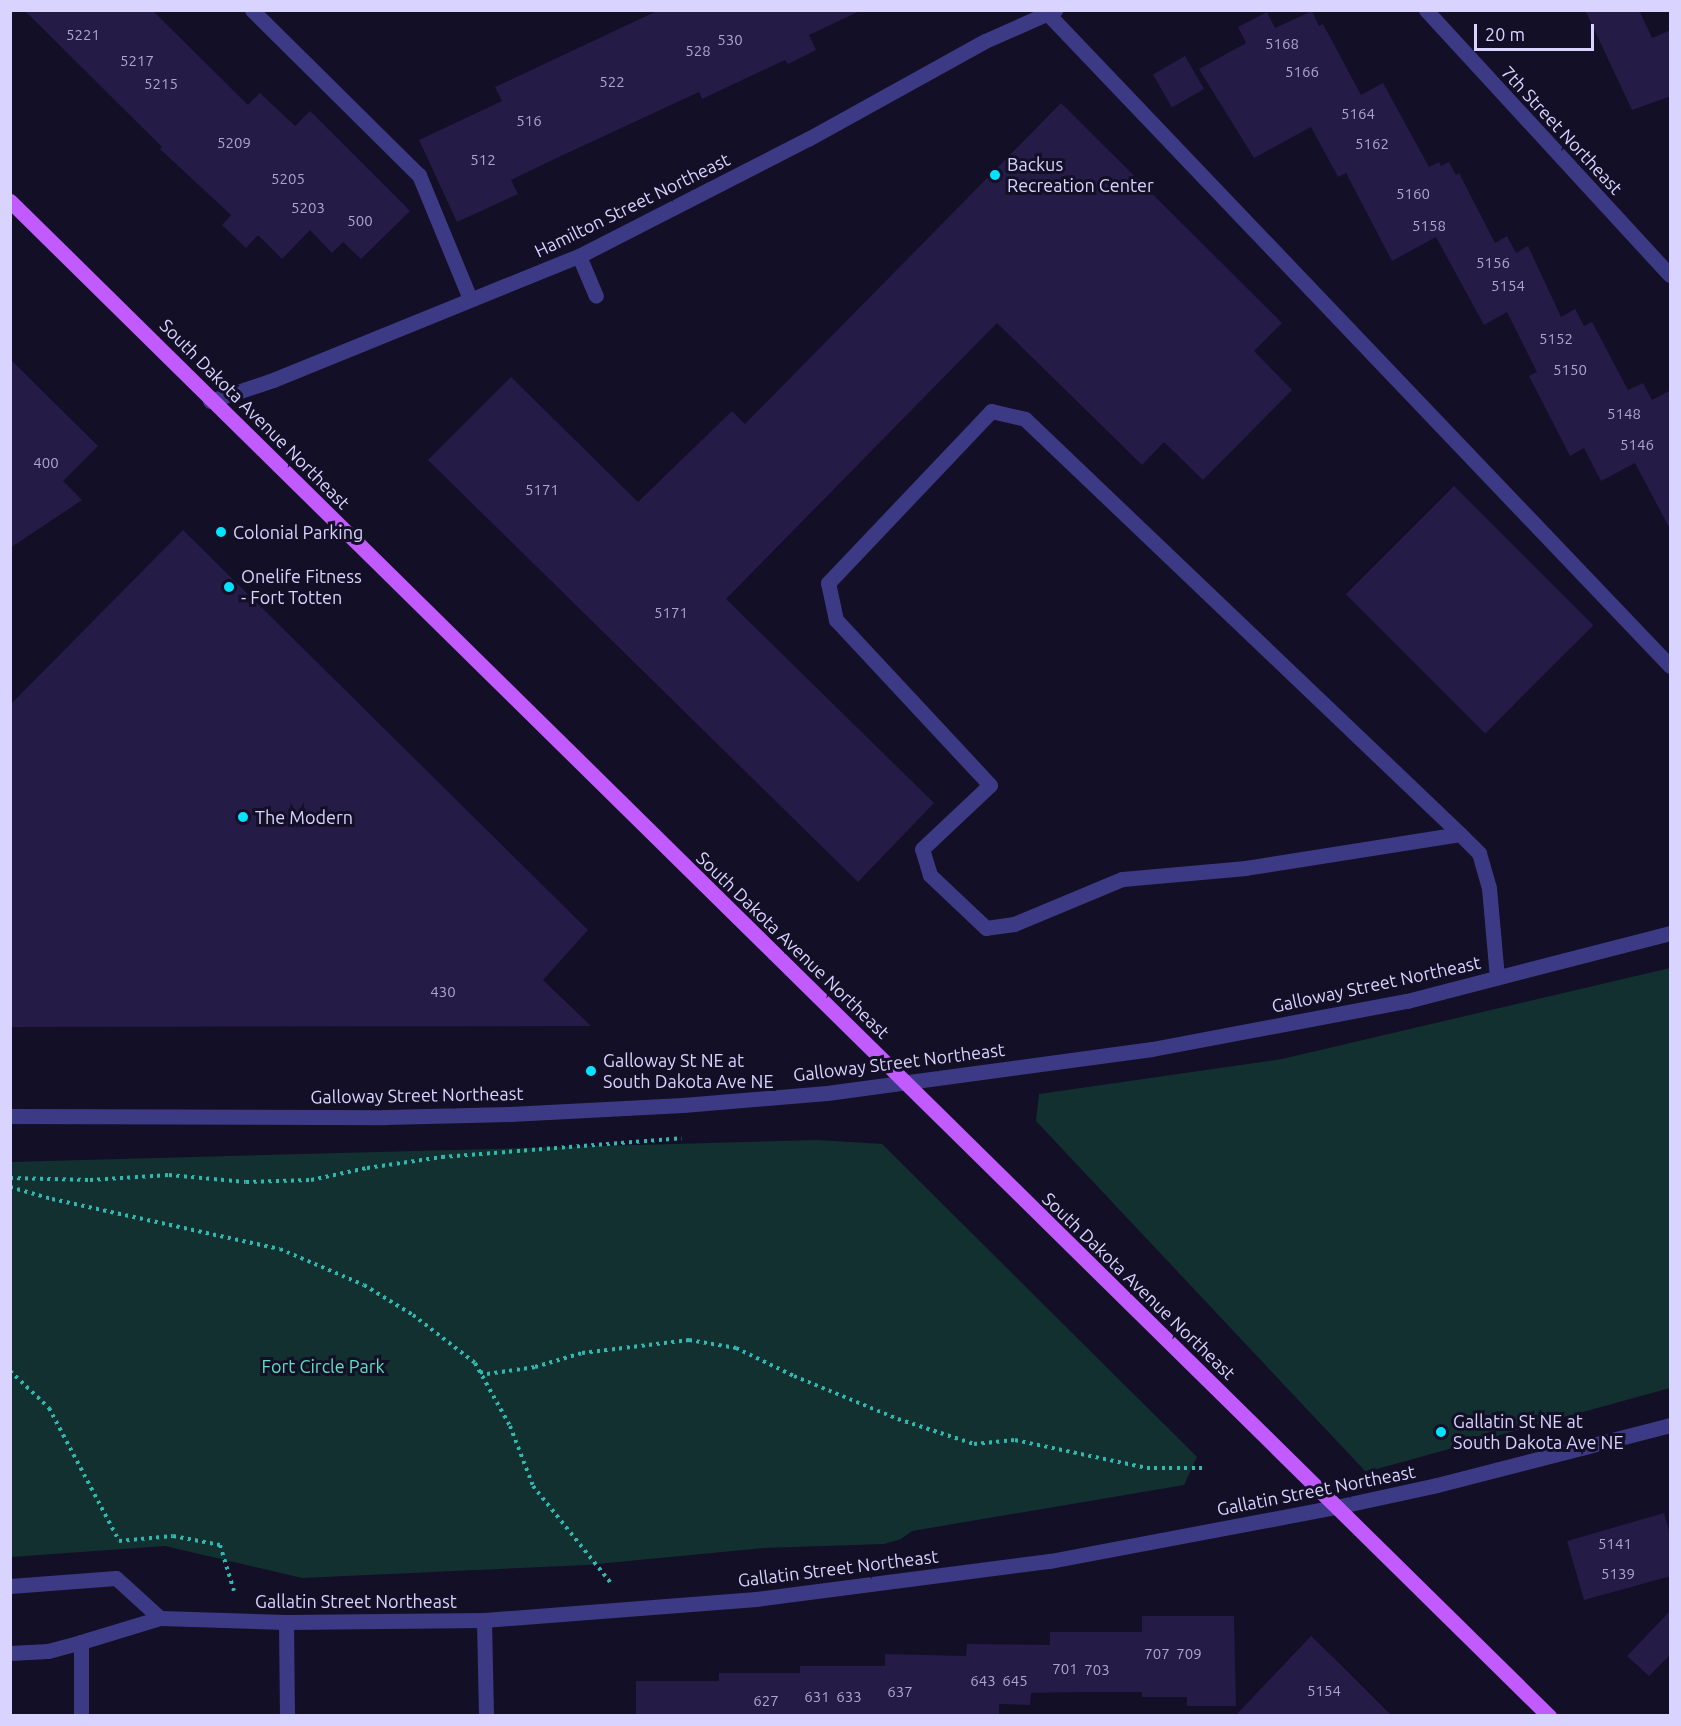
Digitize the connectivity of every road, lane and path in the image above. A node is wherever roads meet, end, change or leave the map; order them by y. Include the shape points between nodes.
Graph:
1 (252, 10) edge
2 (1426, 10) edge
3 (1051, 12) edge
4 (10, 201) edge
5 (579, 256) junction
6 (1671, 275) edge
7 (596, 296) dead end
8 (470, 299) junction
9 (210, 400) junction
10 (1671, 666) edge
11 (1460, 834) junction
12 (1671, 933) edge
13 (1497, 978) junction
14 (904, 1083) junction
15 (10, 1116) edge
16 (681, 1138) dead end
17 (10, 1178) edge
18 (10, 1187) edge
19 (10, 1371) edge
20 (480, 1372) junction
21 (1671, 1425) edge
22 (1206, 1468) dead end
23 (1336, 1507) junction
24 (10, 1586) edge
25 (631, 1609) junction
26 (160, 1618) junction
27 (244, 1620) junction
28 (484, 1620) junction
29 (286, 1622) junction
30 (81, 1642) junction
31 (10, 1653) edge
32 (81, 1716) edge
33 (287, 1716) edge
34 (486, 1716) edge
35 (1549, 1716) edge

1 - 8 street via 418,175
2 - 6 street, 7th Street Northeast
3 - 5 street, Hamilton Street Northeast via 985,41 808,139
3 - 10 street
4 - 9 main road, South Dakota Avenue Northeast
5 - 7 street
5 - 8 street, Hamilton Street Northeast
8 - 9 street, Hamilton Street Northeast via 273,380
9 - 14 main road, South Dakota Avenue Northeast
11 - 11 street via 1025,419 990,411 828,583 836,620 990,785 922,849 930,874 986,928 1014,924 1122,879 1246,868
11 - 13 street via 1479,853 1489,888
12 - 13 street, Galloway Street Northeast
13 - 14 street, Galloway Street Northeast via 1407,1001 1152,1049
14 - 15 street, Galloway Street Northeast via 683,1105 510,1114
14 - 23 main road, South Dakota Avenue Northeast
16 - 17 path via 442,1157 310,1180 246,1182 169,1175 90,1180
18 - 20 path via 280,1249 363,1285 413,1315 475,1363
19 - 27 path via 50,1408 119,1541 173,1536 220,1545
20 - 22 path via 526,1369 582,1353 689,1340 736,1348 898,1419 974,1443 1016,1440 1147,1468
20 - 25 path via 510,1426 533,1486
21 - 23 street, Gallatin Street Northeast
23 - 25 street, Gallatin Street Northeast via 1050,1560 756,1599
23 - 35 main road, South Dakota Avenue Northeast
24 - 26 street via 116,1578
25 - 28 street, Gallatin Street Northeast
26 - 27 street, Gallatin Street Northeast
26 - 30 street, Gallatin Street Northeast
27 - 29 street, Gallatin Street Northeast
28 - 29 street, Gallatin Street Northeast
28 - 34 street
29 - 33 street
30 - 31 street, Gallatin Street Northeast via 48,1651
30 - 32 street

